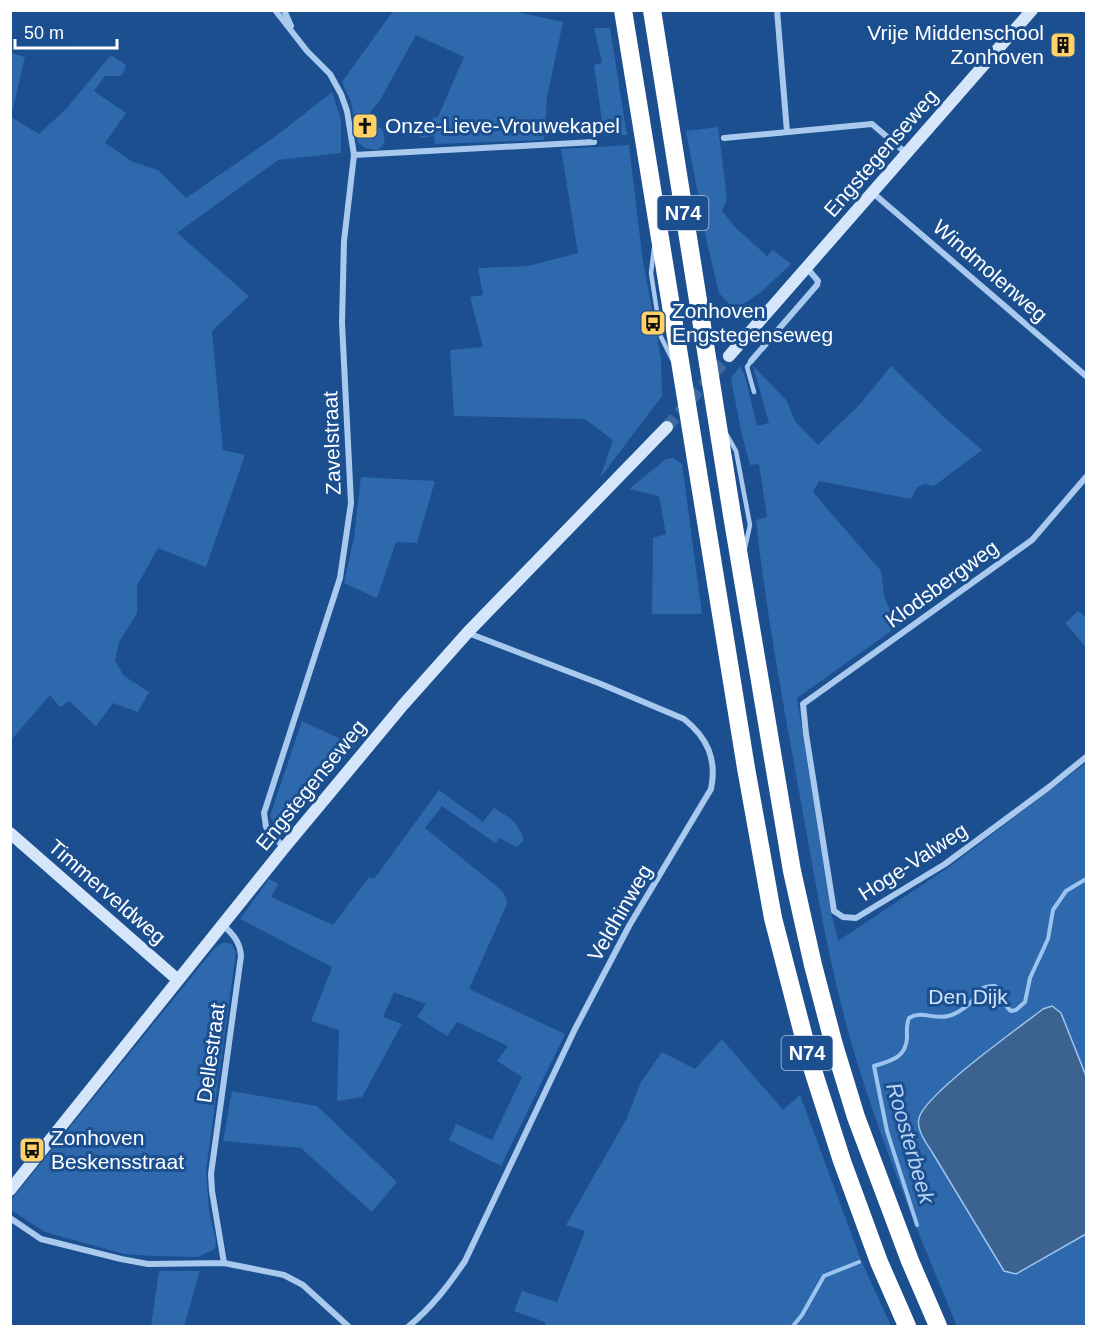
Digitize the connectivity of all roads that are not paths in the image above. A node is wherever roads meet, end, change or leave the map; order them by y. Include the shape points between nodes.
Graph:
1 (275, 10) edge
2 (284, 10) edge
3 (623, 10) edge
4 (652, 10) edge
5 (777, 10) edge
6 (1032, 10) edge
7 (296, 35) junction
8 (787, 132) junction
9 (724, 138) dead end
10 (594, 142) dead end
11 (906, 153) junction
12 (354, 155) junction
13 (872, 192) junction
14 (807, 268) junction
15 (729, 356) tunnel mouth
16 (751, 361) joint
17 (1086, 376) edge
18 (754, 392) dead end
19 (667, 427) tunnel mouth
20 (1086, 477) edge
21 (468, 632) junction
22 (803, 705) joint
23 (1086, 757) edge
24 (10, 833) edge
25 (284, 848) junction
26 (223, 925) junction
27 (178, 980) junction
28 (10, 1190) edge
29 (10, 1218) edge
30 (224, 1263) junction
31 (348, 1326) edge
32 (409, 1326) edge
33 (907, 1326) edge
34 (938, 1326) edge

1 - 7 street, Zavelstraat
2 - 7 street, Zavelstraat
3 - 33 highway, N74 via 772,918 810,1061 842,1161
4 - 34 highway, N74 via 792,872 813,965 856,1116
5 - 8 street
6 - 11 street, Engstegenseweg
7 - 12 street, Zavelstraat via 330,74 341,94
8 - 9 street
8 - 11 street via 872,124
10 - 12 street
11 - 13 street, Engstegenseweg
12 - 25 street, Zavelstraat via 344,241 342,323 351,503 340,579 264,813 266,827
13 - 14 street, Engstegenseweg
13 - 17 street, Windmolenweg
14 - 15 street, Engstegenseweg
14 - 16 street via 816,277 817,285
16 - 18 lane via 747,367
19 - 21 street, Engstegenseweg
20 - 22 street, Klodsbergweg via 1032,540
21 - 25 street, Engstegenseweg
21 - 32 street, Veldhinweg via 684,719 704,740 715,773 711,789 629,926 575,1029 465,1261 448,1287
22 - 23 street, Hoge-Valweg via 831,900 834,911 843,917 856,918 945,864
24 - 27 street, Timmerveldweg
25 - 26 street, Engstegenseweg
26 - 27 street, Engstegenseweg
26 - 30 street, Dellestraat via 237,942 240,956 211,1174
27 - 28 street, Engstegenseweg
29 - 30 street via 41,1239 121,1259 148,1264
30 - 31 street via 284,1275 303,1285

